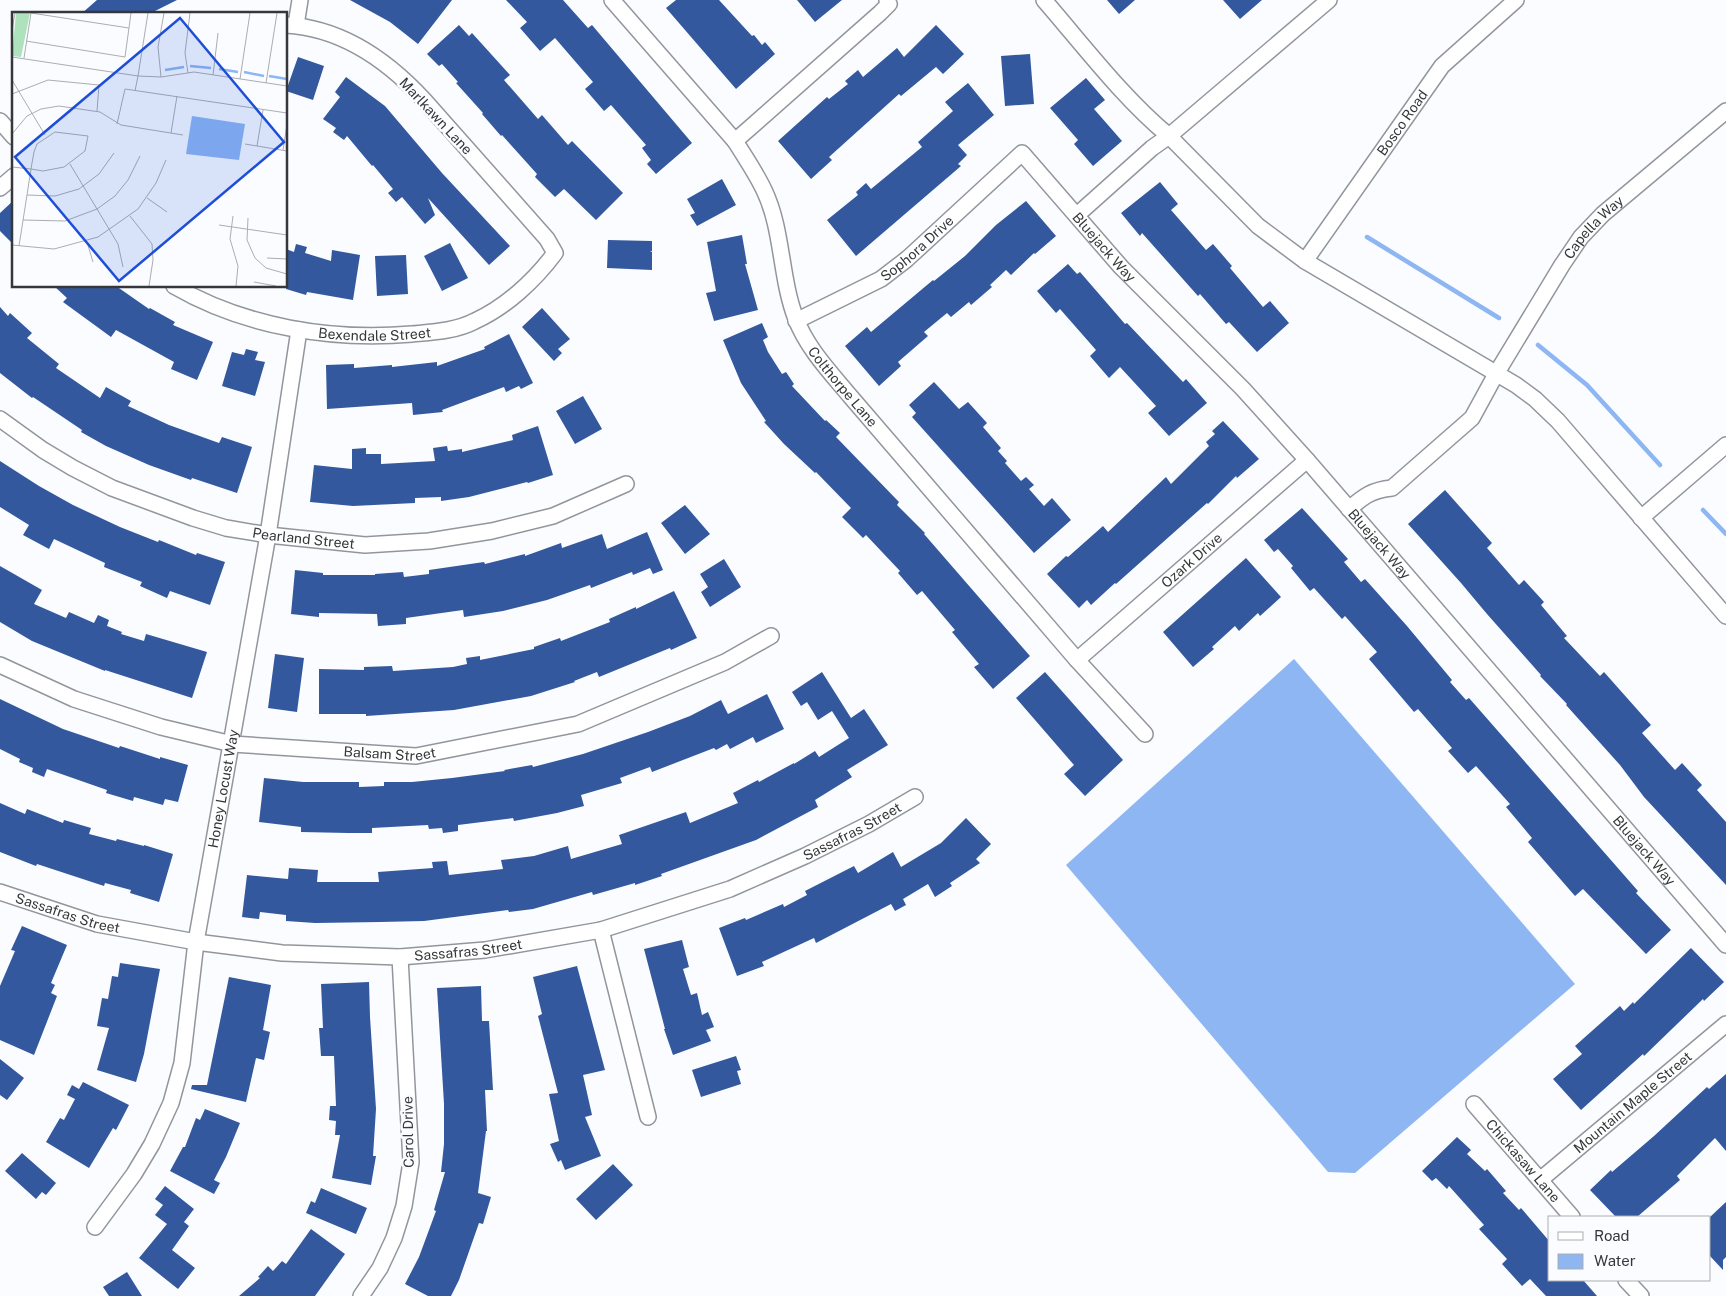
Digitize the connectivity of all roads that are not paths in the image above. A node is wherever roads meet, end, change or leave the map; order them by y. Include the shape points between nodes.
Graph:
1 (300, 0) edge
2 (612, 0) edge
3 (1044, 0) edge
4 (1329, 0) edge
5 (1516, 0) edge
6 (888, 2) edge
7 (291, 25) edge
8 (1726, 111) edge
9 (0, 121) edge
10 (12, 134) edge
11 (1169, 136) junction
12 (735, 141) junction
13 (1022, 153) joint
14 (12, 178) edge
15 (0, 188) edge
16 (1076, 215) junction
17 (555, 253) joint
18 (1305, 261) junction
19 (178, 288) edge
20 (796, 321) junction
21 (299, 330) junction
22 (1496, 374) junction
23 (0, 419) edge
24 (1726, 445) edge
25 (1307, 460) junction
26 (626, 484) dead end
27 (1349, 508) junction
28 (1640, 518) junction
29 (268, 535) junction
30 (1726, 616) edge
31 (770, 636) dead end
32 (1077, 660) junction
33 (0, 665) edge
34 (1145, 734) dead end
35 (232, 744) junction
36 (915, 796) dead end
37 (1, 896) edge
38 (601, 930) junction
39 (196, 942) junction
40 (1726, 945) edge
41 (400, 956) junction
42 (1726, 1024) edge
43 (1474, 1104) dead end
44 (648, 1117) dead end
45 (1540, 1180) junction
46 (1571, 1216) edge
47 (96, 1228) dead end
48 (1627, 1281) edge
49 (361, 1296) edge
50 (1640, 1296) edge

1 - 7 street
2 - 12 street, Colthorpe Lane
3 - 11 street via 1132,101
4 - 11 street
5 - 18 street, Bosco Road via 1442,66
6 - 12 street via 880,14
7 - 17 street, Marlkawn Lane via 347,40 371,53 409,84 547,239
8 - 22 street, Capella Way via 1581,237
9 - 10 street
11 - 16 street
11 - 18 street via 1258,226
12 - 20 street, Colthorpe Lane via 765,190
13 - 16 street, Bluejack Way
13 - 20 street, Sophora Drive via 881,279
14 - 15 street
16 - 25 street, Bluejack Way via 1121,268 1243,389
17 - 21 street, Bexendale Street via 503,304 457,328 369,337
18 - 22 street
19 - 21 street, Bexendale Street via 248,318
20 - 32 street, Colthorpe Lane via 815,353 850,396
21 - 29 street, Honey Locust Way
22 - 27 street, Capella Way via 1472,418 1392,488 1367,494
22 - 28 street via 1535,399 1558,421
23 - 29 street, Pearland Street via 43,450 112,488 192,518
24 - 28 street
25 - 27 street, Bluejack Way
25 - 32 street, Ozark Drive
26 - 29 street, Pearland Street via 553,516 492,532 429,541 366,545
27 - 40 street, Bluejack Way
28 - 30 street
29 - 35 street, Honey Locust Way
31 - 35 street, Balsam Street via 725,662 578,724 416,756
32 - 34 street, Colthorpe Lane
33 - 35 street, Balsam Street via 74,699 161,728
35 - 39 street, Honey Locust Way
36 - 38 street, Sassafras Street via 869,824 730,889
37 - 39 street, Sassafras Street via 97,924
38 - 41 street, Sassafras Street via 485,950
38 - 44 street
39 - 41 street, Sassafras Street via 282,953
39 - 47 street, Honey Locust Way via 182,1063 171,1103 134,1174
41 - 49 street, Carol Drive via 412,1162 394,1238 380,1268
42 - 45 street, Mountain Maple Street
43 - 45 street, Chickasaw Lane
45 - 46 street, Chickasaw Lane
48 - 50 street

